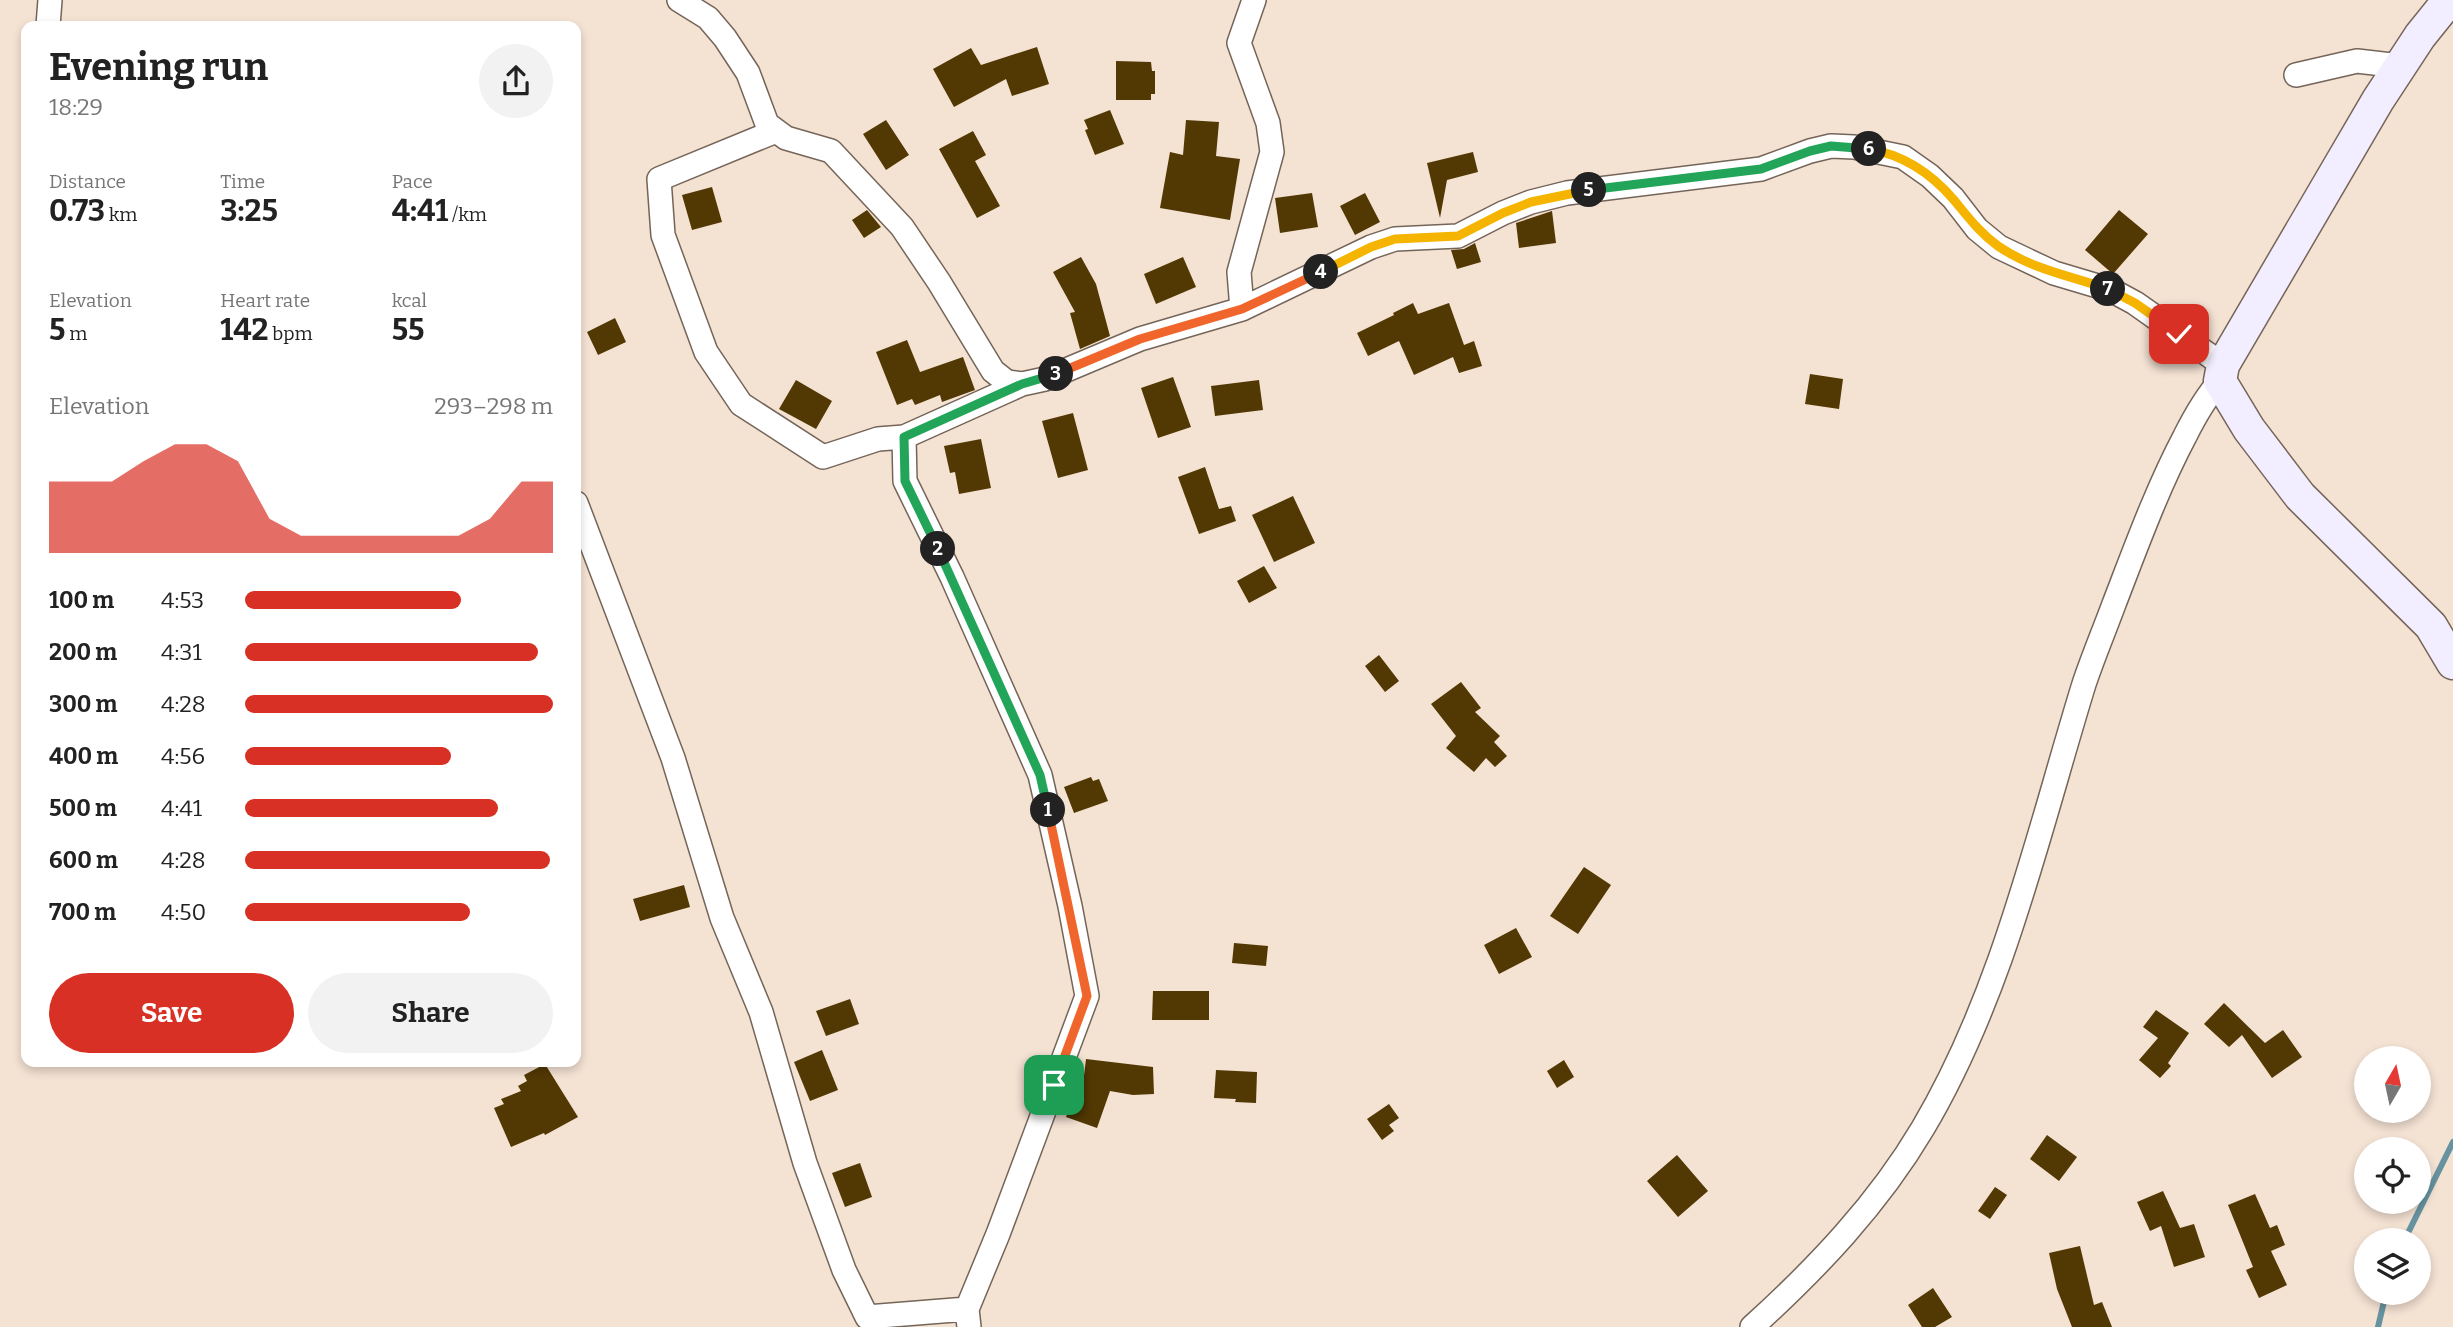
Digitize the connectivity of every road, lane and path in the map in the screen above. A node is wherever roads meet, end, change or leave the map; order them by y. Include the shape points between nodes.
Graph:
1 (50, 0) edge
2 (679, 0) edge
3 (1254, 0) edge
4 (2449, 0) edge
5 (48, 21) edge
6 (2400, 66) junction
7 (2296, 75) dead end
8 (776, 131) junction
9 (1242, 309) junction
10 (2221, 373) junction
11 (1022, 384) junction
12 (904, 437) junction
13 (581, 516) edge
14 (2453, 663) edge
15 (968, 1318) edge
16 (1752, 1327) edge

1 - 5 street
2 - 8 street via 708,18 725,38 748,74 767,124
3 - 9 street via 1239,43 1268,123 1272,152 1239,272
4 - 6 street
6 - 7 street via 2357,61
6 - 10 street
8 - 11 street via 831,151 845,164 902,227 993,371 1007,382
8 - 12 street via 659,179 663,235 706,352 741,404 823,457 878,439
9 - 10 street via 1371,247 1395,239 1458,236 1531,202 1567,193 1761,169 1831,146 1854,147 1903,157 1930,176 1999,247 2135,303
9 - 11 street via 1140,339 1045,379
10 - 14 street via 2249,429 2300,496 2431,626
10 - 16 street via 2167,470 2125,575 2085,681 1997,964 1956,1065 1923,1129 1849,1231
11 - 12 street
12 - 15 street via 905,481 1040,775 1087,996
13 - 15 street via 673,758 722,918 761,1012 805,1163 844,1270 867,1317

